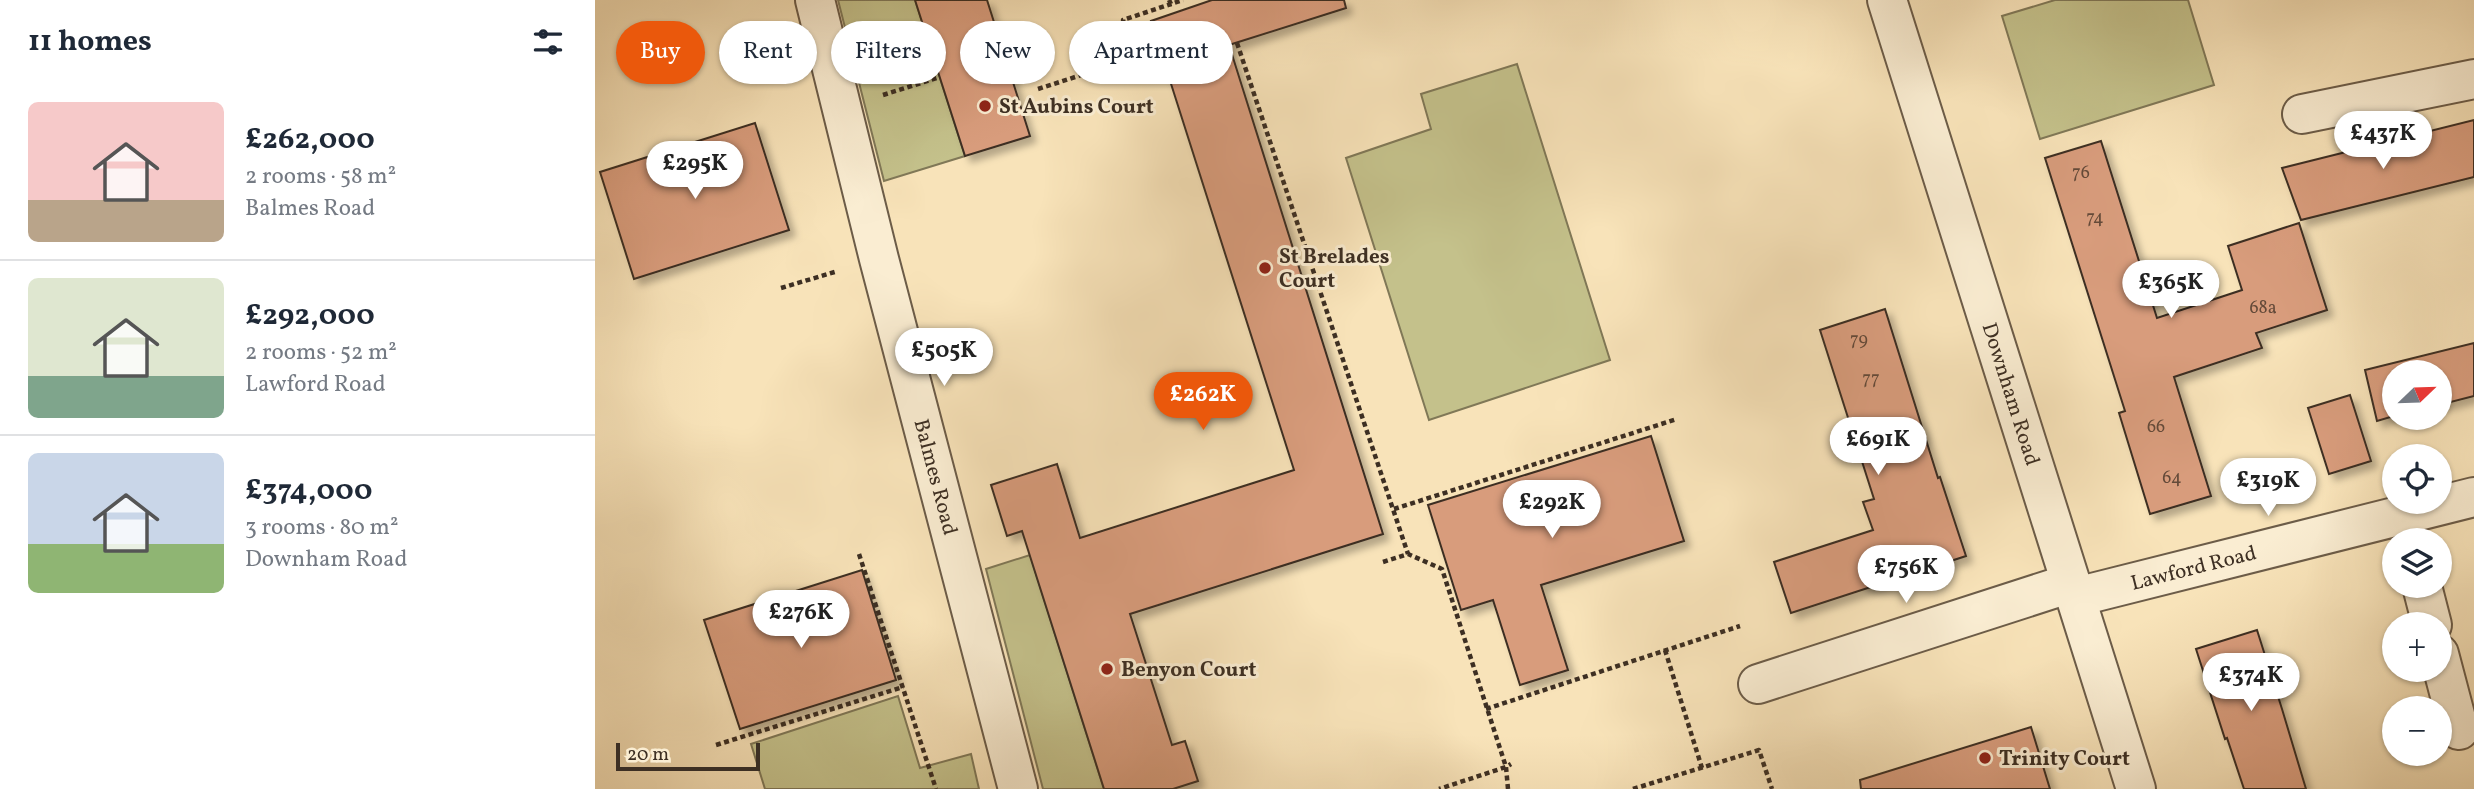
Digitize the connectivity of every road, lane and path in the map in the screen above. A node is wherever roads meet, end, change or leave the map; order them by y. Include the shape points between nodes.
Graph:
1 (815, 0) edge
2 (1183, 0) edge
3 (1887, 0) edge
4 (1170, 2) edge
5 (1237, 43) dead end
6 (2474, 79) edge
7 (918, 84) edge
8 (1038, 89) dead end
9 (842, 108) junction
10 (2302, 114) dead end
11 (807, 280) dead end
12 (781, 288) dead end
13 (1677, 419) dead end
14 (2474, 496) edge
15 (1394, 509) junction
16 (2407, 528) edge
17 (2382, 533) edge
18 (859, 554) dead end
19 (1408, 554) junction
20 (1383, 562) dead end
21 (2074, 590) junction
22 (1740, 626) dead end
23 (1665, 650) junction
24 (2446, 682) edge
25 (1758, 684) dead end
26 (903, 687) junction
27 (1486, 709) junction
28 (2459, 730) dead end
29 (716, 745) dead end
30 (1508, 766) junction
31 (1702, 768) junction
32 (936, 789) edge
33 (1019, 789) edge
34 (1439, 789) edge
35 (1508, 789) edge
36 (1633, 789) edge
37 (1772, 789) edge
38 (2136, 789) edge

1 - 9 street, Balmes Road
2 - 4 path
3 - 21 street, Downham Road
4 - 8 path via 1123,20 1134,58
5 - 15 path
6 - 10 street
7 - 9 path
9 - 33 street, Balmes Road
11 - 12 path
13 - 15 path
14 - 16 street, Lawford Road
15 - 19 path
17 - 21 street, Lawford Road
18 - 26 path
19 - 20 path
19 - 27 path via 1442,569
21 - 25 street, Lawford Road
21 - 38 street, Downham Road
22 - 23 path
23 - 27 path
23 - 31 path
24 - 28 street
26 - 29 path
26 - 32 path
27 - 30 path
30 - 34 path
30 - 35 path
31 - 36 path
31 - 37 path via 1759,750

